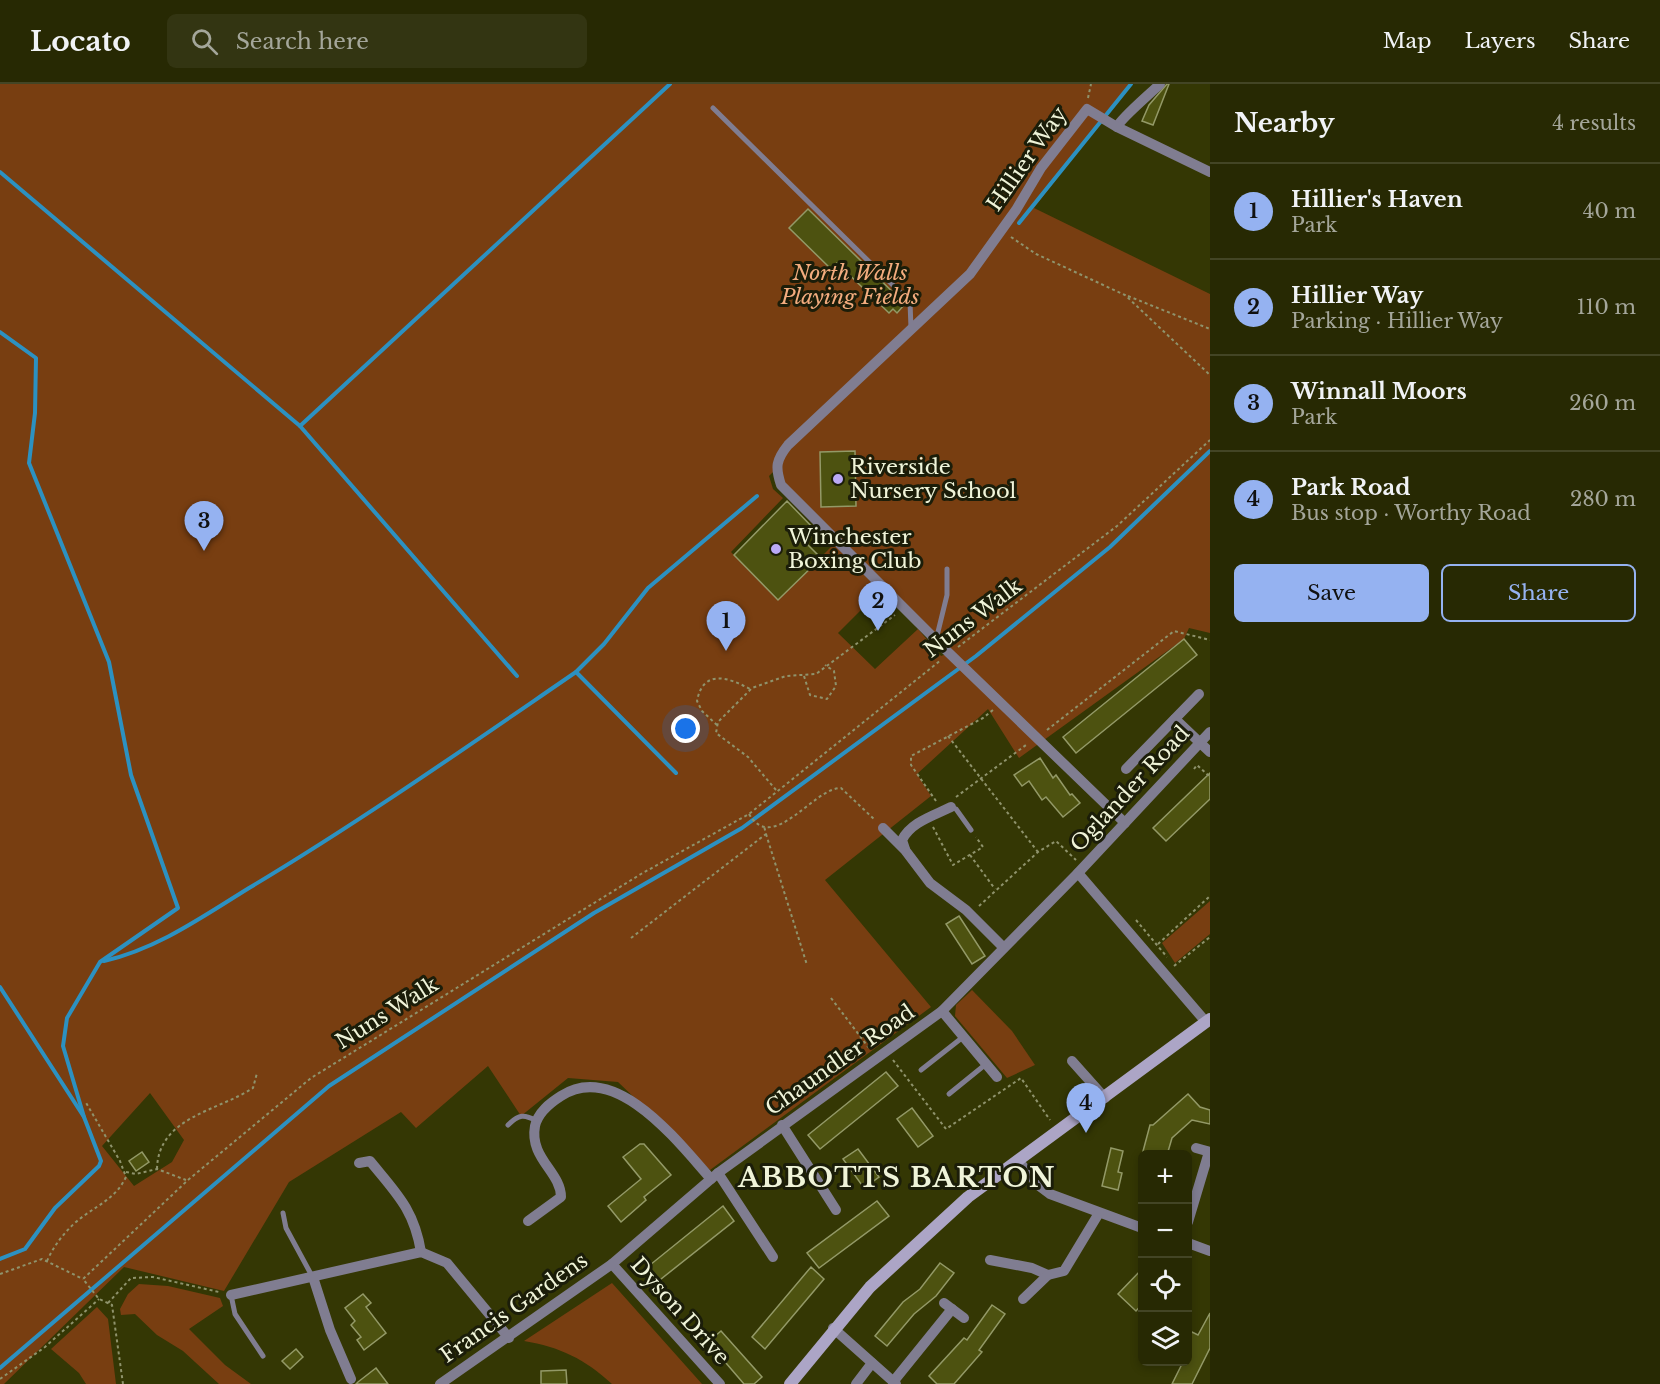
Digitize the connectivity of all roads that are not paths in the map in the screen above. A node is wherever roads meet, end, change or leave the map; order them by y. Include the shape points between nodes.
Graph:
1 (1160, 84) edge
2 (713, 108) dead end
3 (1113, 124) junction
4 (1210, 172) edge
5 (911, 329) junction
6 (947, 569) dead end
7 (936, 640) junction
8 (1199, 694) dead end
9 (1175, 719) junction
10 (1210, 732) edge
11 (1200, 742) junction
12 (1210, 752) edge
13 (1126, 769) dead end
14 (946, 809) joint
15 (1125, 823) junction
16 (883, 828) road end
17 (972, 830) road end
18 (905, 850) junction
19 (1081, 871) junction
20 (1003, 947) junction
21 (942, 1011) junction
22 (1208, 1021) edge
23 (963, 1037) junction
24 (1072, 1061) dead end
25 (986, 1064) junction
26 (921, 1070) dead end
27 (997, 1077) dead end
28 (950, 1094) dead end
29 (1105, 1098) junction
30 (538, 1121) junction
31 (508, 1125) dead end
32 (782, 1125) junction
33 (1196, 1148) dead end
34 (1210, 1152) edge
35 (1018, 1160) junction
36 (359, 1163) dead end
37 (714, 1176) junction
38 (1192, 1209) edge
39 (836, 1210) dead end
40 (283, 1213) dead end
41 (1099, 1213) junction
42 (528, 1221) dead end
43 (1138, 1226) edge
44 (1192, 1244) edge
45 (1210, 1251) edge
46 (421, 1252) junction
47 (773, 1257) dead end
48 (990, 1260) dead end
49 (612, 1264) junction
50 (1048, 1275) junction
51 (313, 1277) junction
52 (231, 1295) joint
53 (1023, 1299) dead end
54 (964, 1318) dead end
55 (833, 1329) junction
56 (509, 1338) junction
57 (263, 1356) dead end
58 (872, 1363) junction
59 (351, 1379) dead end
60 (894, 1383) edge
61 (440, 1384) edge
62 (720, 1384) edge
63 (790, 1384) edge
64 (856, 1384) edge

1 - 3 street via 1135,110
2 - 5 lane via 909,302
3 - 4 street
3 - 5 street, Hillier Way via 1087,109 1041,168 970,274
5 - 7 street, Hillier Way via 788,445 778,458 776,470 781,485
6 - 7 lane via 947,595
7 - 15 street, Hillier Way
8 - 9 street
9 - 11 street
9 - 13 street
10 - 11 street, Oglander Road
11 - 12 street
11 - 15 street, Oglander Road
14 - 17 lane via 956,809
14 - 18 street via 905,833
15 - 19 street, Oglander Road
16 - 18 street
18 - 20 street via 930,883
19 - 20 street, Chaundler Road
19 - 22 street
20 - 21 street, Chaundler Road
21 - 23 street
21 - 32 street, Chaundler Road
22 - 29 main road
23 - 25 street
23 - 26 lane
24 - 29 street
25 - 27 street
25 - 28 lane
29 - 35 main road
30 - 31 lane via 518,1115
30 - 37 street via 546,1105 574,1088 590,1086 615,1091 634,1102
30 - 42 street via 535,1140 542,1163 561,1185 561,1197
32 - 37 street, Chaundler Road
32 - 39 street
33 - 34 street
34 - 38 street
35 - 41 street via 1050,1194
35 - 55 main road via 968,1197 898,1259
36 - 46 street via 370,1161 406,1205 417,1227
37 - 47 street
37 - 49 street, Chaundler Road
40 - 51 lane via 286,1228
41 - 43 street
41 - 50 street via 1064,1271
44 - 45 street
46 - 51 street
46 - 56 street via 447,1263
48 - 50 street
49 - 56 street, Francis Gardens
49 - 62 street, Dyson Drive
50 - 53 street
51 - 52 street
51 - 59 street
52 - 57 lane via 235,1314
54 - 60 street via 948,1306
55 - 58 street
55 - 63 main road
56 - 61 street, Francis Gardens
58 - 60 street
58 - 64 street

